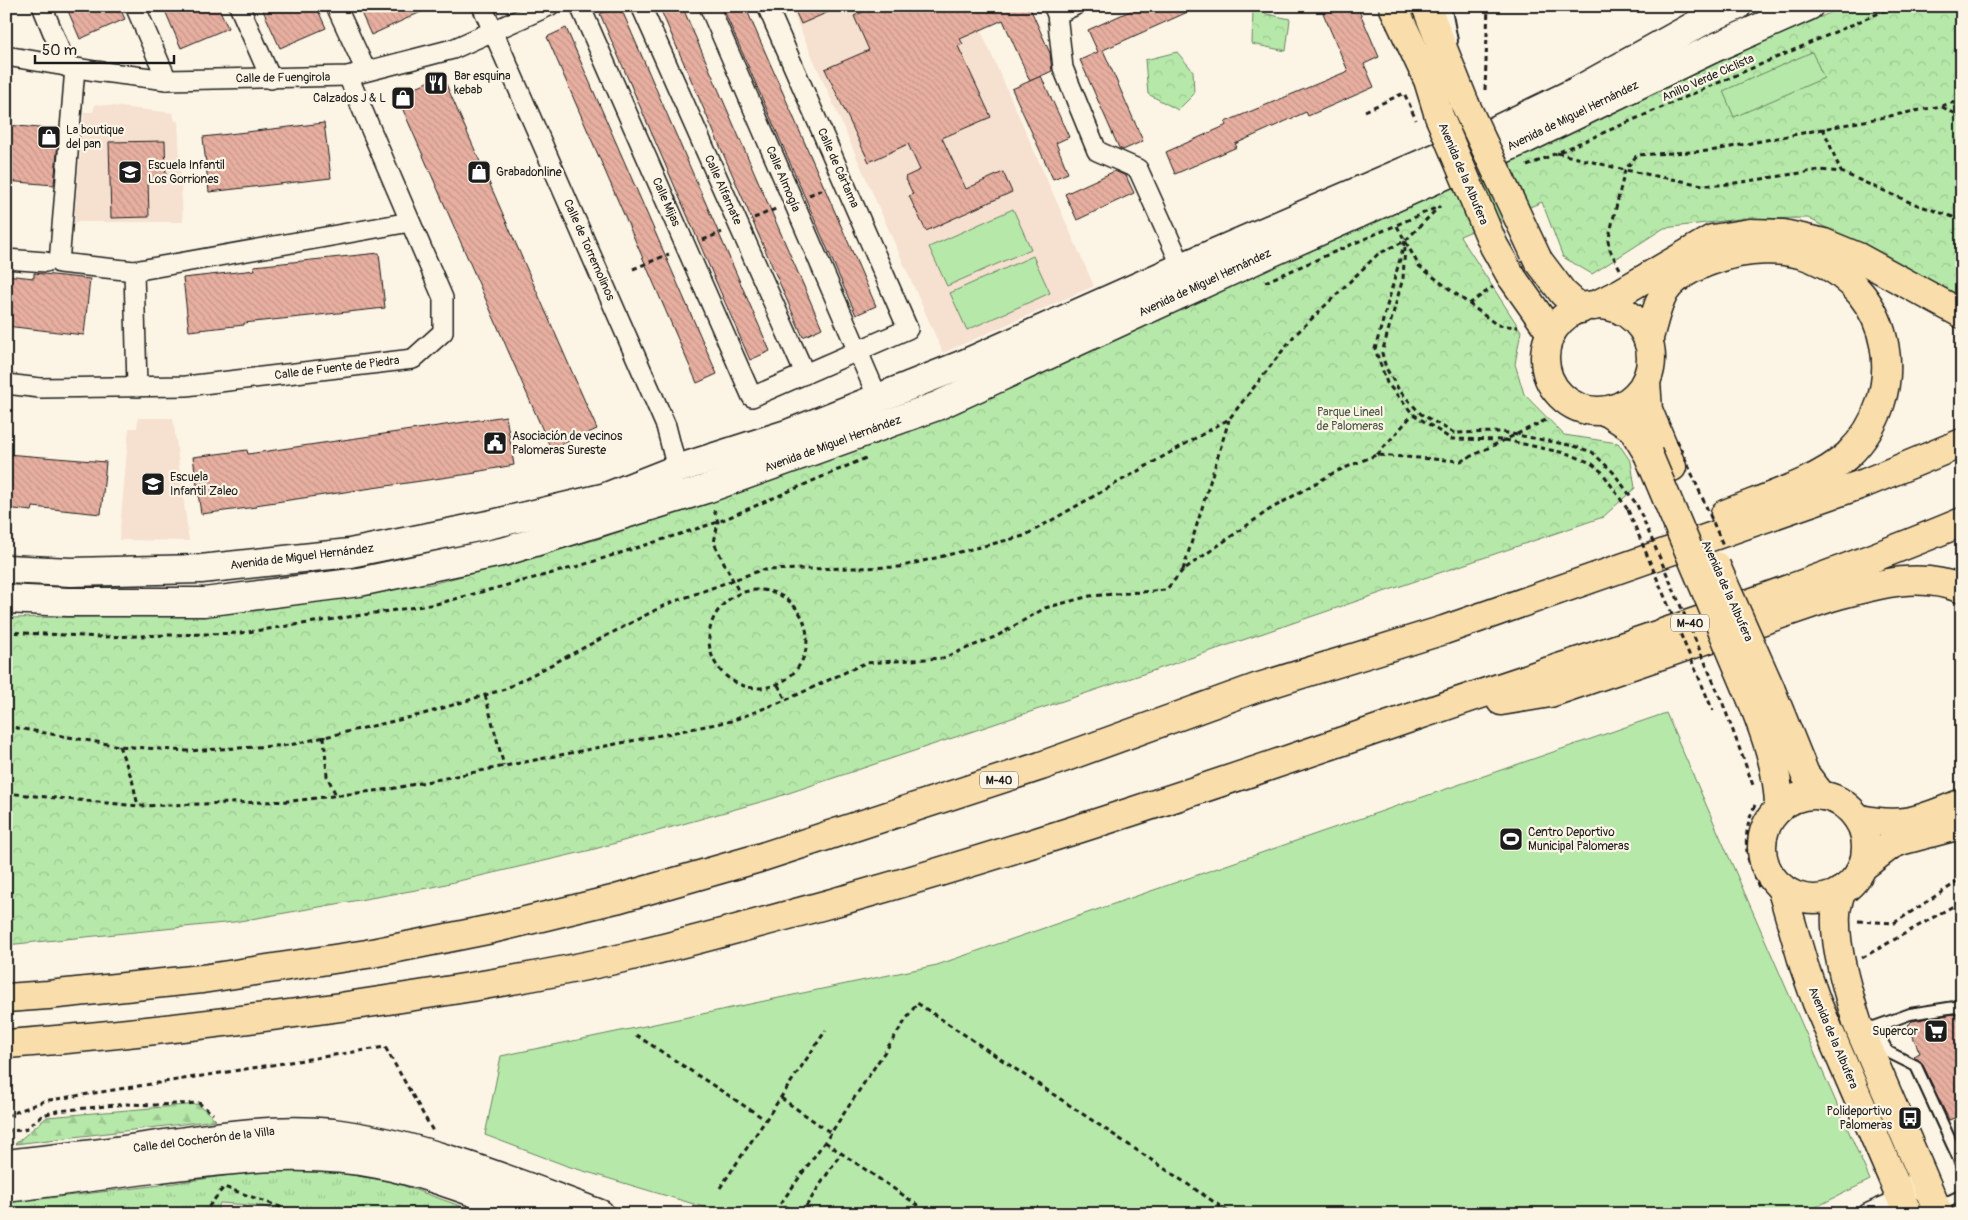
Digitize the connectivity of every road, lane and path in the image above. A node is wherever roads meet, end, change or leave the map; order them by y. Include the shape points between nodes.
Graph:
1 (42, 6) edge
2 (135, 6) edge
3 (240, 6) edge
4 (336, 6) edge
5 (482, 6) edge
6 (549, 6) edge
7 (580, 6) edge
8 (641, 6) edge
9 (709, 6) edge
10 (767, 6) edge
11 (1074, 6) edge
12 (1426, 6) edge
13 (1447, 6) edge
14 (1488, 6) edge
15 (1737, 6) edge
16 (1810, 6) edge
17 (1895, 6) edge
18 (1055, 10) edge
19 (1393, 19) edge
20 (493, 32) junction
21 (6, 56) edge
22 (71, 68) junction
23 (357, 74) junction
24 (271, 79) junction
25 (167, 80) junction
26 (1475, 98) junction
27 (1962, 100) edge
28 (1942, 106) junction
29 (1365, 111) dead end
30 (1412, 111) dead end
31 (1962, 117) edge
32 (1823, 128) junction
33 (1557, 153) junction
34 (1527, 166) dead end
35 (1625, 170) junction
36 (1841, 172) junction
37 (1440, 206) dead end
38 (1962, 220) edge
39 (410, 222) junction
40 (1397, 226) dead end
41 (1405, 241) junction
42 (6, 259) edge
43 (46, 262) dead end
44 (1182, 267) junction
45 (134, 270) junction
46 (1623, 273) dead end
47 (1502, 281) junction
48 (1469, 304) junction
49 (1587, 307) junction
50 (1962, 314) edge
51 (1522, 328) dead end
52 (1551, 333) junction
53 (1648, 341) junction
54 (858, 351) junction
55 (805, 374) junction
56 (1646, 381) junction
57 (6, 384) edge
58 (138, 387) junction
59 (878, 398) junction
60 (1606, 410) junction
61 (1413, 414) junction
62 (1229, 419) junction
63 (1548, 420) dead end
64 (1516, 434) junction
65 (1505, 440) junction
66 (1962, 443) edge
67 (1376, 455) junction
68 (677, 469) junction
69 (706, 489) junction
70 (1962, 522) edge
71 (587, 526) junction
72 (6, 569) edge
73 (1183, 570) junction
74 (734, 581) junction
75 (1962, 589) edge
76 (740, 594) junction
77 (6, 599) edge
78 (1444, 630) junction
79 (778, 684) junction
80 (1759, 691) junction
81 (485, 695) junction
82 (786, 700) junction
83 (1713, 711) dead end
84 (1416, 716) junction
85 (6, 726) edge
86 (324, 736) junction
87 (119, 746) junction
88 (504, 766) junction
89 (1755, 790) dead end
90 (6, 793) edge
91 (336, 795) junction
92 (1822, 796) junction
93 (1962, 803) edge
94 (1768, 804) junction
95 (138, 806) junction
96 (1857, 818) junction
97 (1962, 823) edge
98 (1861, 868) junction
99 (1962, 879) edge
100 (1771, 889) junction
101 (1841, 891) junction
102 (1962, 901) edge
103 (1856, 921) dead end
104 (1860, 960) dead end
105 (6, 998) edge
106 (1962, 1010) edge
107 (1866, 1026) junction
108 (826, 1030) dead end
109 (636, 1035) dead end
110 (6, 1044) edge
111 (781, 1098) junction
112 (6, 1116) edge
113 (218, 1118) dead end
114 (766, 1120) junction
115 (6, 1131) edge
116 (435, 1133) dead end
117 (831, 1133) junction
118 (825, 1142) junction
119 (841, 1153) junction
120 (6, 1164) edge
121 (1919, 1166) junction
122 (1962, 1166) edge
123 (6, 1188) edge
124 (720, 1188) dead end
125 (1962, 1195) edge
126 (1904, 1206) edge
127 (1937, 1210) edge
128 (203, 1214) edge
129 (300, 1214) edge
130 (533, 1214) edge
131 (600, 1214) edge
132 (796, 1214) edge
133 (801, 1214) edge
134 (931, 1214) edge
135 (1232, 1214) edge
136 (1867, 1214) edge

1 - 22 street
2 - 25 street
3 - 24 street
4 - 23 street, Calle de Fuente de Piedra
5 - 20 street, Calle de Torremolinos
6 - 20 street, Calle de Fuengirola
7 - 55 street, Calle Mijas via 752,397
8 - 55 street, Calle Alfarnate
9 - 54 street, Calle Almogía
10 - 54 street, Calle de Cártama via 908,329
11 - 18 street
12 - 26 main road
13 - 26 lane
14 - 26 path
15 - 44 street, Avenida de Miguel Hernández via 1577,91 1461,147
16 - 69 street, Avenida de Miguel Hernández via 1714,48 1528,138 936,406
17 - 33 path, Anillo Verde Ciclista
18 - 44 street via 1063,68 1097,151 1138,169
19 - 47 main road, Avenida de la Albufera, bridge via 1428,80 1439,116 1494,246
20 - 23 street, Calle de Fuengirola via 453,49
20 - 68 street, Calle de Torremolinos via 666,426
21 - 22 street, Calle de Fuengirola
22 - 25 street, Calle de Fuengirola
22 - 45 street via 58,264
23 - 24 street, Calle de Fuengirola
23 - 39 street, Calle de Fuente de Piedra
24 - 25 street, Calle de Fuengirola
26 - 49 main road, bridge via 1538,260 1562,293
27 - 28 path
28 - 31 path
28 - 32 path
29 - 30 path via 1404,93
32 - 35 path via 1710,151 1636,155
32 - 36 path
33 - 34 path, Anillo Verde Ciclista
33 - 35 path
35 - 36 path via 1703,185 1820,170
35 - 46 path via 1608,241
36 - 38 path via 1912,203
37 - 41 path
39 - 45 street
39 - 58 street, Calle de Fuente de Piedra via 444,298 443,332 413,359 186,386
40 - 41 path
41 - 48 path via 1419,266
41 - 61 path via 1376,348 1387,383
41 - 62 path via 1378,254 1294,336
41 - 64 path via 1403,278 1382,353 1386,368 1399,390 1421,414 1454,433
42 - 43 street
44 - 59 street, Avenida de Miguel Hernández via 964,364
45 - 58 street
47 - 48 path
47 - 52 main road, Avenida de la Albufera
48 - 51 path via 1497,325
49 - 50 main road via 1620,293 1712,239 1750,232 1783,234 1824,243 1858,257
49 - 52 main road via 1566,315
49 - 53 main road via 1608,306 1622,310 1633,318
52 - 60 main road via 1546,358 1553,384 1577,406
53 - 56 main road via 1650,367
53 - 78 main road via 1666,290 1682,275 1730,254 1776,249 1811,257 1836,270 1859,292 1878,322 1886,348 1887,379 1872,426 1847,455 1826,471
54 - 55 street
54 - 59 street, Calle Almogía
56 - 60 main road via 1629,401
56 - 80 main road, Avenida de la Albufera, bridge via 1648,410
57 - 58 street, Calle de Fuente de Piedra via 40,388
59 - 68 street, Avenida de Miguel Hernández via 790,433
60 - 80 main road, Avenida de la Albufera, bridge via 1632,428 1648,454
61 - 65 path via 1451,439
61 - 67 path
62 - 73 path
62 - 74 path via 1024,536 899,567 761,570
63 - 64 path
64 - 65 path
64 - 89 path, bridge via 1592,452 1613,472 1638,505 1723,704
65 - 67 path via 1461,461
65 - 83 path, bridge via 1569,454 1591,463 1602,472 1628,510
66 - 78 main road, M-40 via 1865,483
67 - 73 path via 1335,472 1269,510
68 - 71 street, Avenida de Miguel Hernández via 668,490 631,501
68 - 72 street, Avenida de Miguel Hernández via 606,497 488,526 350,553 201,569 71,572
69 - 71 street, Avenida de Miguel Hernández
69 - 74 path via 718,522 714,543
70 - 84 main road, M-40 via 1783,592
71 - 77 street, Avenida de Miguel Hernández via 506,551 359,582 204,602
73 - 82 path via 1166,590 1090,596 1045,608 998,636 942,658 865,663
74 - 76 path
74 - 81 path via 665,605 505,689
75 - 84 main road via 1933,580 1875,585 1550,693
76 - 79 path via 757,590 773,593 788,601 799,613 806,629 802,662 792,675
76 - 79 path via 727,601 716,613 710,627 712,658 732,681 747,687 763,688
78 - 105 main road, M-40 via 1256,688 1041,766 759,858 616,899 492,929 367,954 202,979
79 - 82 path
80 - 92 main road, Avenida de la Albufera via 1805,774
80 - 94 main road, Avenida de la Albufera via 1764,730 1779,788
81 - 86 path via 420,715
81 - 88 path
82 - 88 path via 731,721
84 - 110 main road, M-40 via 983,860 785,916 623,957 428,994 239,1021
85 - 87 path
86 - 87 path via 290,744 188,752
86 - 91 path via 327,776
87 - 95 path
88 - 91 path via 390,789
90 - 95 path
91 - 95 path via 292,800
92 - 94 main road
92 - 96 main road via 1842,803
93 - 96 main road via 1907,823 1880,824
94 - 100 main road via 1770,820 1762,848 1771,876
94 - 100 path via 1746,829 1745,844 1747,860
96 - 98 main road via 1866,843
97 - 98 main road via 1891,845
98 - 101 main road
99 - 103 path via 1894,923
100 - 101 main road via 1810,899
100 - 126 main road, Avenida de la Albufera
101 - 107 main road via 1836,913 1838,940 1847,988
102 - 104 path
106 - 107 lane via 1955,1007 1910,1014
107 - 121 main road
107 - 122 lane via 1888,1052 1916,1066
108 - 111 path
109 - 114 path
111 - 114 path
111 - 117 path
112 - 116 path via 44,1100 385,1047
113 - 115 path via 199,1103 126,1104 57,1111 43,1115 24,1130
114 - 124 path
117 - 118 path
117 - 135 path via 917,1003
118 - 119 path
118 - 132 path via 781,1203
119 - 133 path
119 - 134 path
120 - 131 street, Calle del Cocherón de la Villa via 275,1130 332,1133 424,1151
121 - 126 street via 1918,1181
121 - 127 main road
123 - 130 street, Calle del Cocherón de la Villa via 228,1159 323,1156 379,1164 426,1176
125 - 127 lane
126 - 136 street
128 - 129 path via 224,1188

